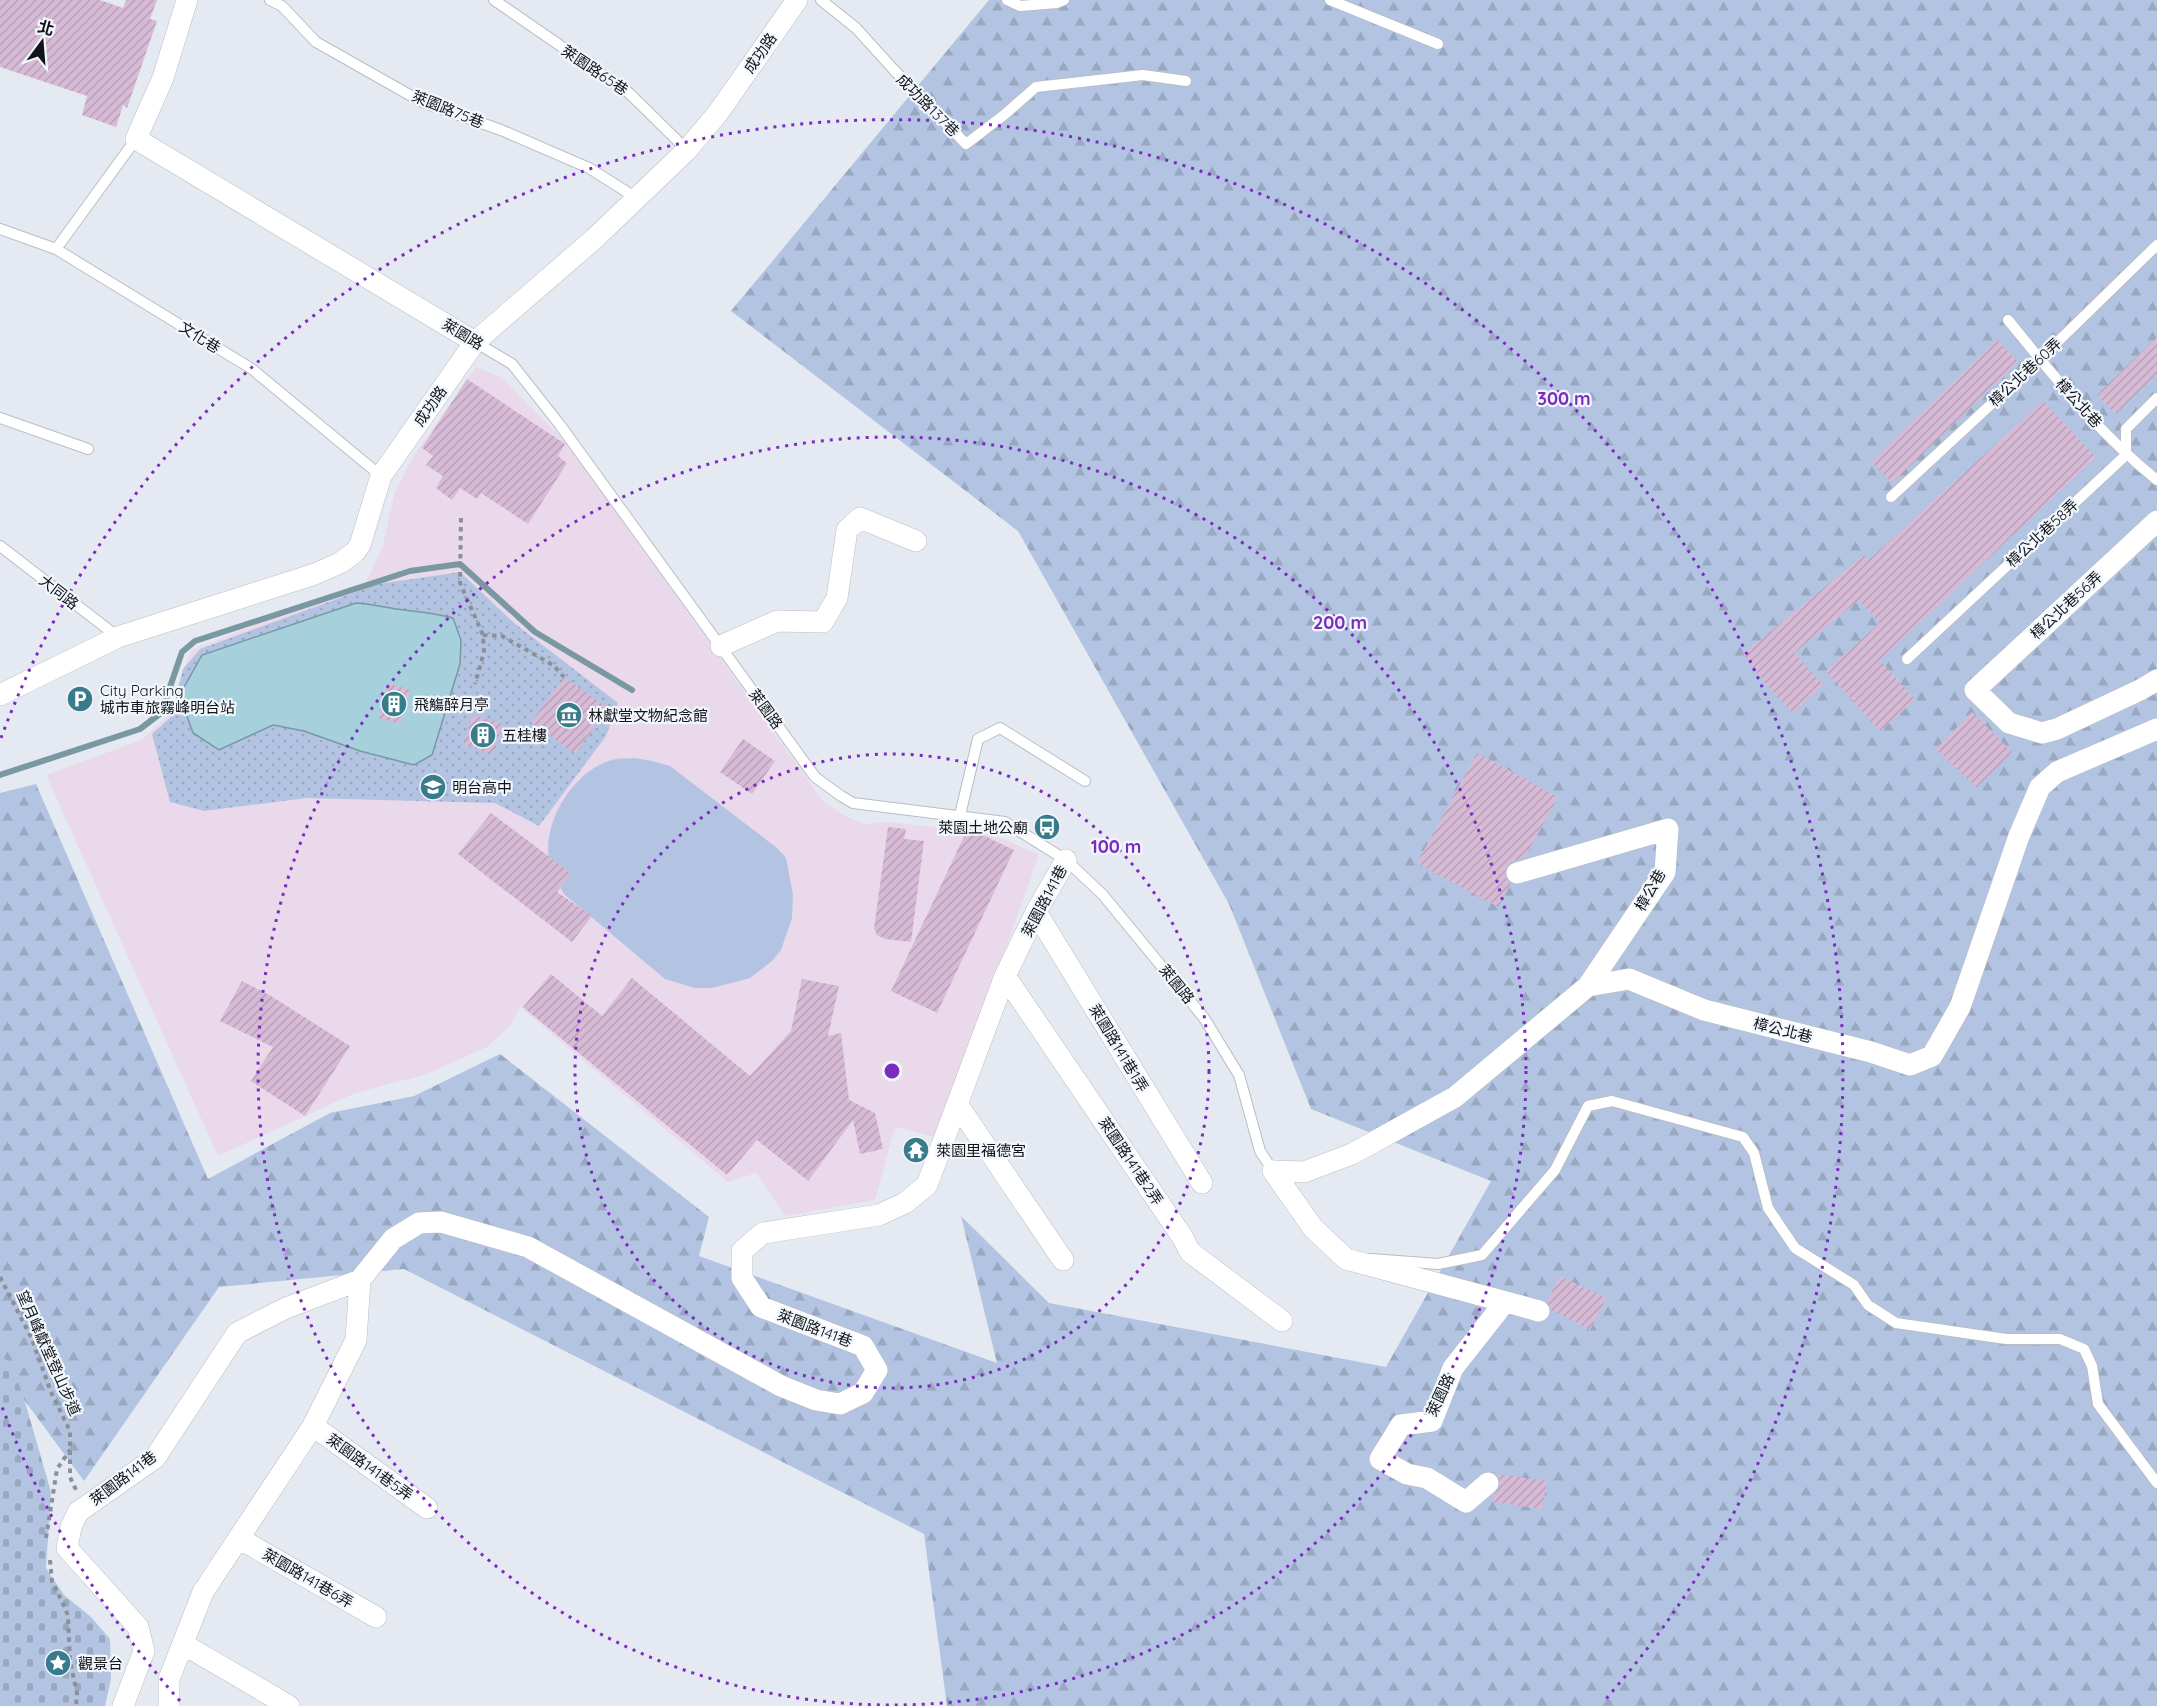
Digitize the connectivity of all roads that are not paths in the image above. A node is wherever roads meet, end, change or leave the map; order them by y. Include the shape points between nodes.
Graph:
1 (187, 0) edge
2 (270, 0) edge
3 (494, 0) edge
4 (797, 0) edge
5 (821, 0) edge
6 (1007, 0) edge
7 (1064, 0) edge
8 (1330, 0) edge
9 (1438, 44) dead end
10 (1186, 81) dead end
11 (136, 139) junction
12 (687, 150) junction
13 (638, 200) junction
14 (0, 229) edge
15 (2157, 245) edge
16 (56, 249) junction
17 (2008, 320) dead end
18 (475, 342) junction
19 (2040, 359) junction
20 (2157, 398) edge
21 (0, 418) edge
22 (88, 449) dead end
23 (2126, 455) junction
24 (381, 476) junction
25 (2157, 480) edge
26 (1891, 497) dead end
27 (2157, 521) edge
28 (916, 541) dead end
29 (0, 546) edge
30 (118, 637) junction
31 (721, 646) junction
32 (1907, 659) dead end
33 (2157, 680) edge
34 (0, 695) edge
35 (2157, 729) edge
36 (1085, 781) dead end
37 (960, 815) junction
38 (1066, 860) junction
39 (1517, 873) dead end
40 (1036, 912) junction
41 (1005, 976) junction
42 (1588, 986) junction
43 (957, 1104) junction
44 (1273, 1171) junction
45 (1202, 1183) dead end
46 (1346, 1259) junction
47 (1064, 1260) dead end
48 (360, 1280) junction
49 (1505, 1302) junction
50 (1539, 1311) dead end
51 (1282, 1321) dead end
52 (313, 1426) junction
53 (1488, 1483) dead end
54 (2157, 1483) edge
55 (427, 1508) dead end
56 (240, 1539) junction
57 (376, 1617) dead end
58 (183, 1644) junction
59 (123, 1706) edge
60 (169, 1706) edge
61 (289, 1706) edge

1 - 11 street via 163,78
2 - 13 lane, 萊園路75巷 via 282,6 316,42 422,102 589,168
3 - 12 lane, 萊園路65巷 via 629,93
4 - 12 street, 成功路 via 718,113
5 - 10 lane, 成功路137巷 via 856,28 966,144 1036,87 1143,75
6 - 7 lane via 1020,6
8 - 9 lane
11 - 16 lane
11 - 18 street, 萊園路
12 - 13 street, 成功路
13 - 18 street, 成功路
14 - 16 lane, 文化巷
15 - 19 lane, 樟公北巷60弄
16 - 24 lane, 文化巷 via 252,369
17 - 19 lane, 樟公北巷
18 - 24 street, 成功路
18 - 31 lane, 萊園路 via 512,364
19 - 23 lane, 樟公北巷
19 - 26 lane, 樟公北巷60弄
20 - 23 lane via 2126,429
21 - 22 lane
23 - 25 lane, 樟公北巷
23 - 32 lane, 樟公北巷58弄
24 - 30 street, 成功路 via 360,545 340,563
27 - 33 street, 樟公北巷56弄 via 1975,690 2008,723 2042,733
28 - 31 street via 860,519 847,530 837,598 823,622 777,621
29 - 30 lane, 大同路
30 - 34 street, 成功路
31 - 37 lane, 萊園路 via 815,777 841,796 853,802
35 - 42 street, 樟公北巷 via 2057,772 2040,787 1960,1007 1932,1056 1910,1065 1704,1010 1629,979
36 - 37 lane via 1000,728 978,739
37 - 38 lane, 萊園路 via 1005,822
38 - 40 street, 萊園路141巷
38 - 44 lane, 萊園路 via 1103,895 1204,1018 1239,1074 1260,1151
39 - 42 street, 樟公巷 via 1668,829 1665,872
40 - 41 street, 萊園路141巷
40 - 45 street, 萊園路141巷1弄
41 - 43 street, 萊園路141巷
41 - 51 street, 萊園路141巷2弄 via 1190,1252
42 - 44 street via 1455,1098 1352,1154 1304,1172
43 - 47 street
43 - 48 street, 萊園路141巷 via 927,1185 905,1203 879,1215 763,1233 742,1251 742,1278 760,1307 863,1346 877,1370 863,1393 840,1404 816,1400 781,1386 528,1247 441,1222 419,1223 393,1239
44 - 46 street, 萊園路 via 1313,1228
46 - 49 street, 萊園路
46 - 54 lane via 1386,1258 1438,1264 1482,1255 1555,1170 1588,1106 1612,1101 1743,1137 1754,1153 1768,1208 1795,1248 1854,1285 1868,1305 1896,1323 2006,1339 2060,1340 2084,1349 2092,1366 2098,1404
48 - 52 street via 356,1340
48 - 59 street, 萊園路141巷 via 286,1308 237,1333 155,1458 78,1512 68,1548 138,1627 144,1651
49 - 50 street, 萊園路
49 - 53 street, 萊園路 via 1453,1368 1432,1421 1401,1425 1380,1459 1407,1474 1427,1478 1466,1502
52 - 55 street, 萊園路141巷5弄
52 - 56 street
56 - 57 street, 萊園路141巷6弄
56 - 58 street via 204,1592
58 - 60 street via 169,1679
58 - 61 street

